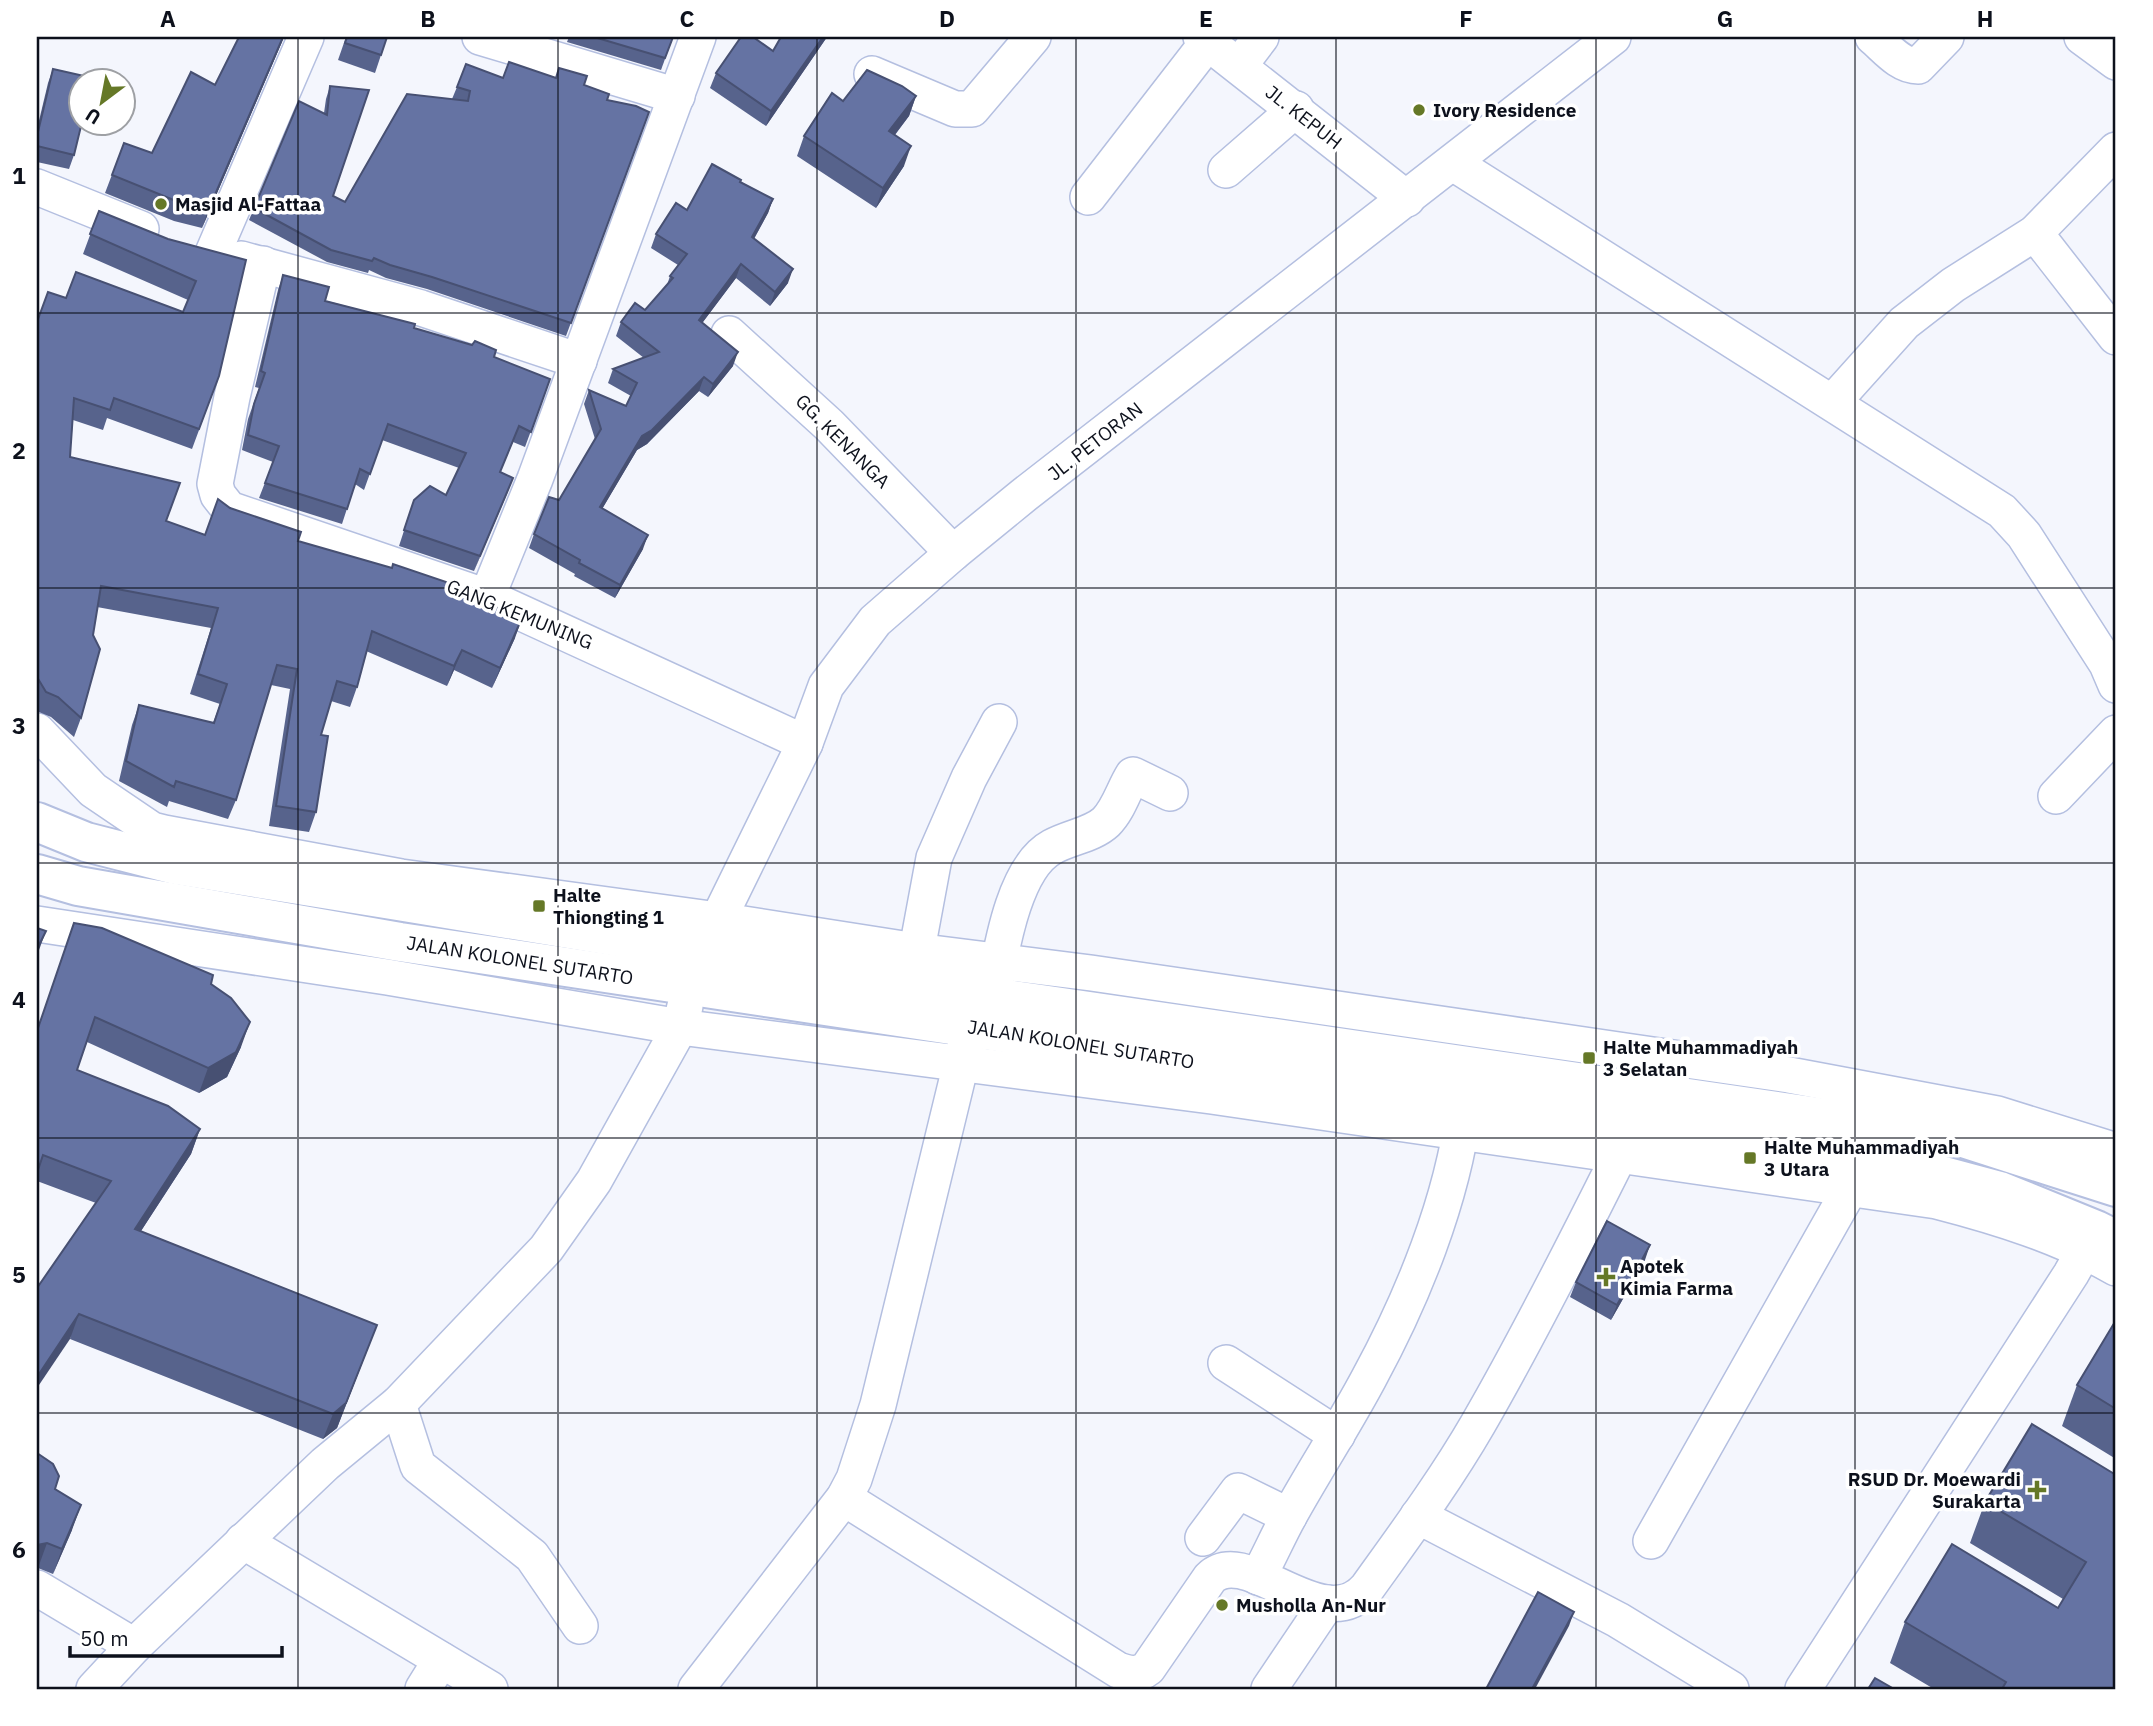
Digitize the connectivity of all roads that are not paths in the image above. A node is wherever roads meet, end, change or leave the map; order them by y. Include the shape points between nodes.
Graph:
1 (306, 37) edge
2 (480, 37) edge
3 (698, 37) edge
4 (1033, 37) edge
5 (1261, 37) edge
6 (1613, 37) edge
7 (1873, 37) edge
8 (1946, 37) edge
9 (2082, 37) edge
10 (1204, 39) edge
11 (2116, 62) edge
12 (1239, 66) junction
13 (872, 74) edge
14 (677, 96) junction
15 (1296, 109) junction
16 (2116, 150) edge
17 (1453, 163) junction
18 (1226, 170) dead end
19 (37, 187) edge
20 (1088, 197) dead end
21 (1407, 199) junction
22 (2035, 233) junction
23 (213, 253) junction
24 (263, 264) junction
25 (729, 334) dead end
26 (2116, 337) edge
27 (579, 361) junction
28 (1833, 402) junction
29 (953, 553) junction
30 (487, 597) junction
31 (2116, 685) edge
32 (999, 722) dead end
33 (37, 732) edge
34 (2116, 733) edge
35 (805, 743) junction
36 (1170, 793) dead end
37 (2056, 796) dead end
38 (37, 822) edge
39 (287, 869) junction
40 (46, 877) edge
41 (38, 928) edge
42 (715, 936) junction
43 (913, 968) junction
44 (995, 980) junction
45 (691, 985) junction
46 (680, 1027) junction
47 (965, 1044) junction
48 (1463, 1116) junction
49 (1623, 1139) junction
50 (2114, 1171) edge
51 (1851, 1173) junction
52 (2099, 1240) edge
53 (2116, 1268) edge
54 (1226, 1363) dead end
55 (398, 1404) junction
56 (1337, 1435) junction
57 (844, 1499) junction
58 (1289, 1516) junction
59 (1418, 1516) junction
60 (1203, 1538) dead end
61 (243, 1541) junction
62 (1651, 1541) dead end
63 (1258, 1577) junction
64 (37, 1588) edge
65 (1326, 1603) junction
66 (580, 1626) dead end
67 (134, 1646) junction
68 (441, 1660) junction
69 (94, 1689) edge
70 (423, 1689) edge
71 (490, 1689) edge
72 (696, 1689) edge
73 (1269, 1689) edge
74 (1731, 1689) edge
75 (1803, 1689) edge

1 - 23 street
2 - 14 street
3 - 14 street
4 - 13 street via 972,109 955,109
5 - 12 street
6 - 17 street, JL. PETORAN
7 - 8 street via 1904,63 1918,66
9 - 11 street
10 - 12 street, JL. KEPUH
10 - 20 street
12 - 15 street, JL. KEPUH
14 - 27 street
15 - 18 street
15 - 21 street, JL. KEPUH
16 - 22 street
17 - 21 street, JL. PETORAN
17 - 28 street
19 - 23 street via 173,242
21 - 29 street, JL. PETORAN
22 - 26 street
22 - 28 street via 1904,323
23 - 24 street
24 - 27 street via 421,308
24 - 30 street, GANG KEMUNING via 215,484 224,504 236,513
25 - 29 street, GG. KENANGA via 829,425
27 - 30 street
28 - 31 street via 2011,519 2107,664
29 - 35 street, JL. PETORAN via 874,621 826,686
30 - 35 street, GANG KEMUNING
32 - 43 street via 934,858
33 - 39 street via 93,790 152,830
34 - 37 street
35 - 42 street, JL. PETORAN
36 - 44 street via 1133,775 1107,821 1039,858 1018,895
38 - 39 main road, JALAN KOLONEL SUTARTO via 86,842 176,864
39 - 42 main road, JALAN KOLONEL SUTARTO
40 - 41 street
40 - 45 main road, JALAN KOLONEL SUTARTO via 400,942
41 - 46 street via 387,977
42 - 43 main road, JALAN KOLONEL SUTARTO
43 - 44 main road, JALAN KOLONEL SUTARTO
44 - 50 main road, JALAN KOLONEL SUTARTO via 1964,1138
45 - 46 street
45 - 47 main road, JALAN KOLONEL SUTARTO
46 - 47 street
46 - 55 street via 566,1222 516,1282
47 - 48 main road, JALAN KOLONEL SUTARTO
47 - 57 street via 878,1405
48 - 49 main road, JALAN KOLONEL SUTARTO
48 - 56 street via 1435,1229 1370,1377
49 - 51 main road, JALAN KOLONEL SUTARTO
49 - 59 street via 1544,1305 1477,1426
51 - 52 main road, JALAN KOLONEL SUTARTO via 1929,1172 2000,1191
51 - 62 street
52 - 53 street
52 - 75 street via 2063,1286
54 - 56 street
55 - 61 street
55 - 66 street via 418,1466 532,1556
56 - 58 street
57 - 63 street via 1126,1673 1142,1673 1148,1668 1215,1573 1230,1568
57 - 72 street
58 - 60 street via 1238,1492
58 - 63 street
59 - 65 street via 1359,1597
59 - 74 street via 1618,1619
61 - 67 street
61 - 68 street
63 - 65 street
64 - 67 street
65 - 73 street
67 - 69 street
68 - 70 street
68 - 71 street

